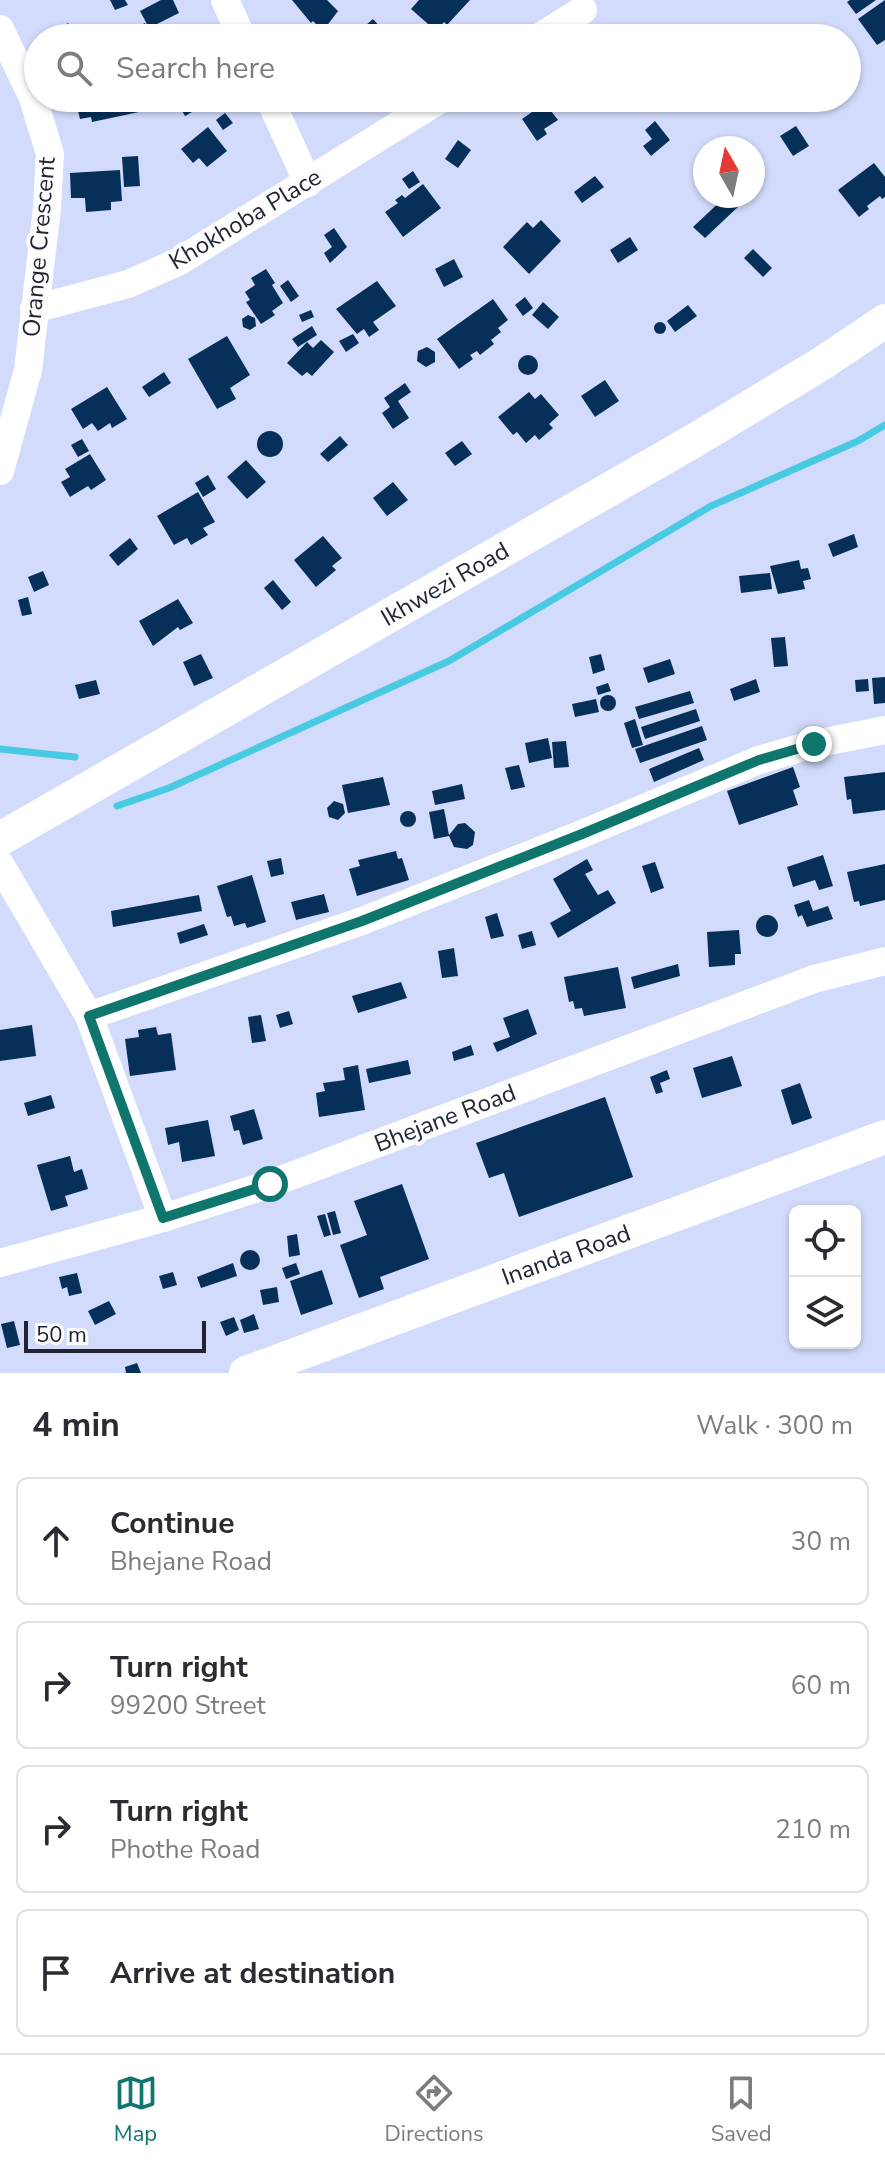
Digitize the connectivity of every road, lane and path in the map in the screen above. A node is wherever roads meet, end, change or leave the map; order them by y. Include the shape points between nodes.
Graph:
1 (225, 0) edge
2 (583, 10) dead end
3 (236, 24) edge
4 (560, 24) edge
5 (0, 29) edge
6 (24, 79) edge
7 (37, 112) edge
8 (275, 112) edge
9 (420, 112) edge
10 (308, 183) junction
11 (34, 309) junction
12 (885, 321) edge
13 (0, 471) edge
14 (885, 730) edge
15 (0, 839) edge
16 (0, 864) edge
17 (885, 961) edge
18 (89, 1016) junction
19 (885, 1137) edge
20 (163, 1218) junction
21 (0, 1263) edge
22 (300, 1364) edge
23 (246, 1373) edge

1 - 3 street
2 - 4 street
5 - 6 street, Orange Crescent
7 - 11 street, Orange Crescent via 50,154
8 - 10 street
9 - 10 street, Khokhoba Place
10 - 11 street, Khokhoba Place via 178,262 128,284
11 - 13 street, Orange Crescent via 28,370
12 - 15 street, Ikhwezi Road via 697,439
14 - 18 street via 759,760 362,921
16 - 18 street
17 - 20 street, Bhejane Road via 814,979 270,1184
18 - 20 street
19 - 22 street, Inanda Road via 427,1304
20 - 21 street, Bhejane Road
22 - 23 street, Inanda Road

